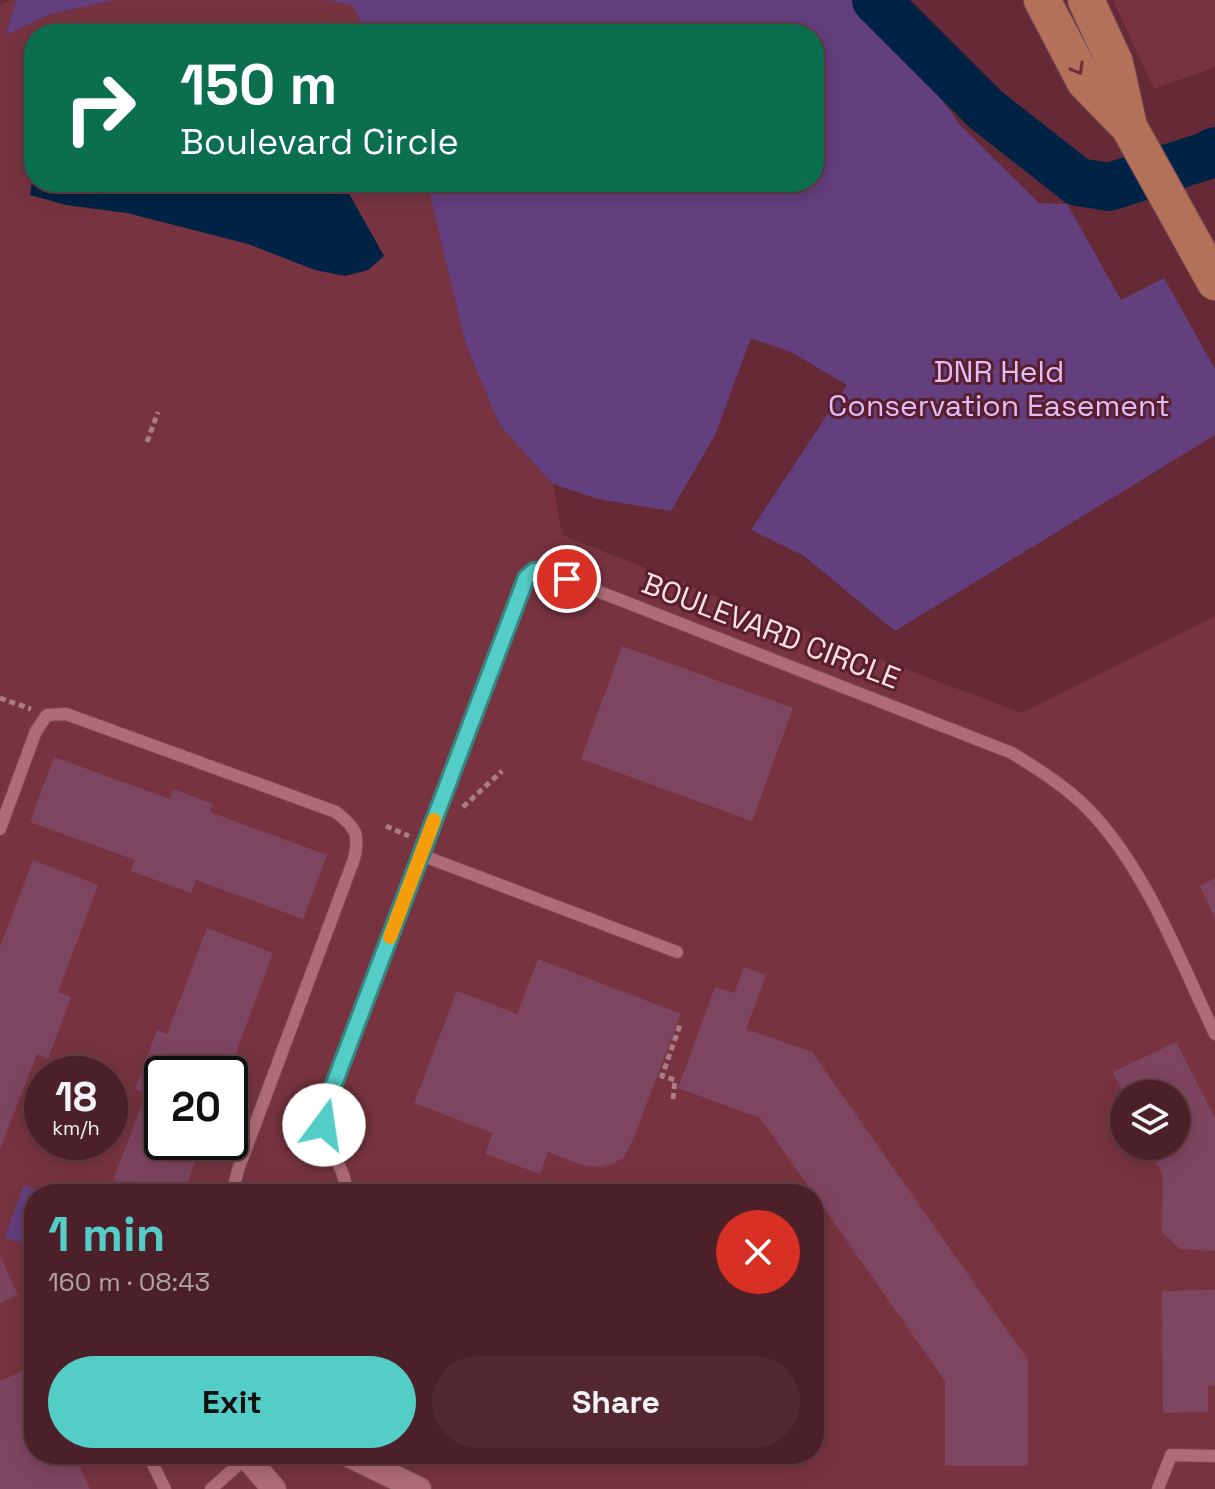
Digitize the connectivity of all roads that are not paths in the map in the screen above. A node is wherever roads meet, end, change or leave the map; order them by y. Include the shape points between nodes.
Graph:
1 (1042, 0) edge
2 (1086, 0) edge
3 (1129, 127) junction
4 (1215, 282) edge
5 (0, 829) edge
6 (421, 855) junction
7 (677, 952) dead end
8 (1215, 1034) edge
9 (235, 1184) edge
10 (346, 1184) edge
11 (1215, 1456) edge
12 (153, 1464) edge
13 (237, 1464) edge
14 (252, 1464) edge
15 (367, 1464) edge
16 (165, 1489) edge
17 (211, 1489) edge
18 (274, 1489) edge
19 (419, 1489) edge
20 (1158, 1489) edge

1 -> 3 main road via 1085,82
2 - 3 main road via 1115,63
3 - 4 main road
5 - 9 lane via 36,731 47,715 66,714 336,812 353,825 358,842 354,859
6 - 7 lane
6 - 8 lane, BOULEVARD CIRCLE via 526,578 546,571 1012,753 1053,779 1087,808 1121,849
6 - 10 lane, BOULEVARD CIRCLE via 326,1105 324,1125
11 - 20 lane via 1171,1455
12 - 16 lane
13 - 17 lane
14 - 18 street
15 - 19 street

